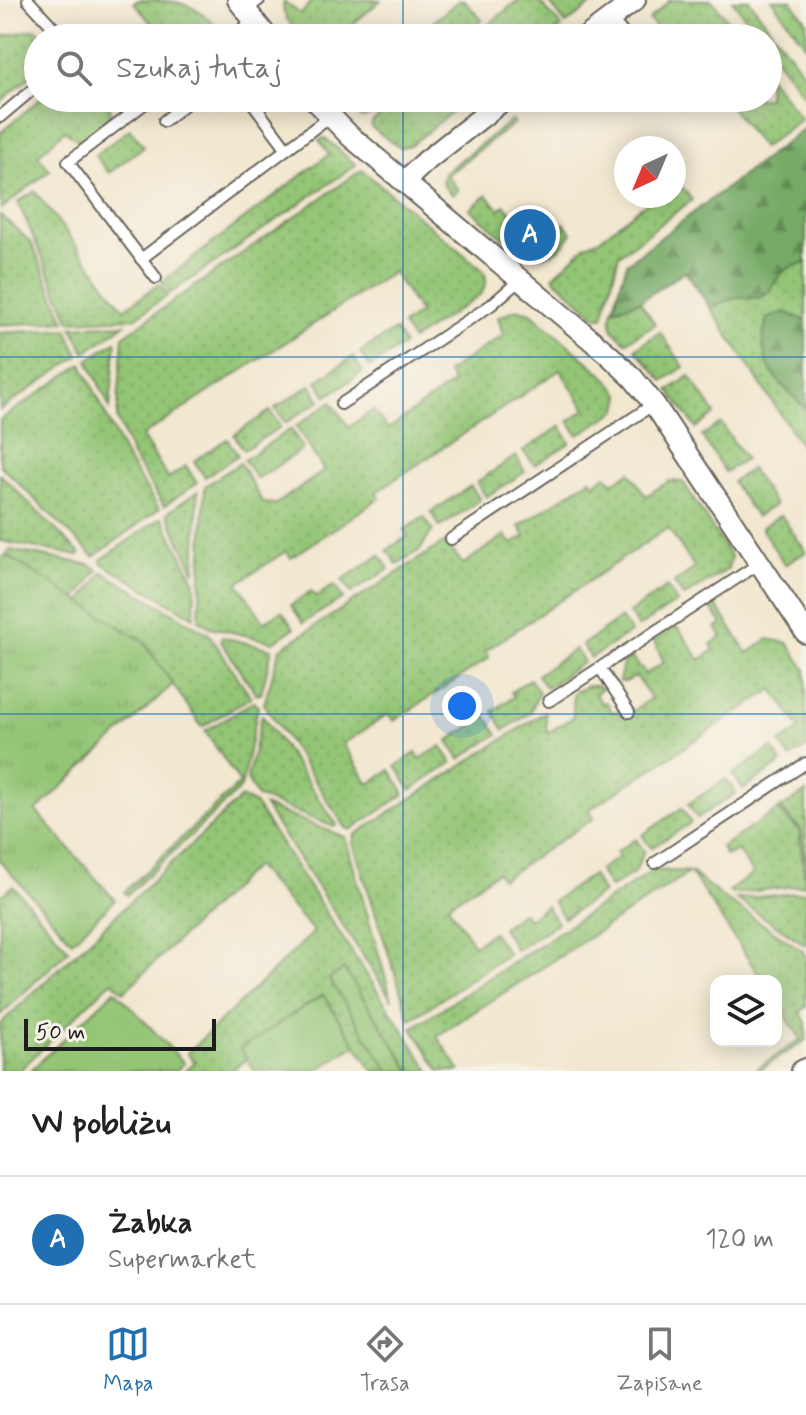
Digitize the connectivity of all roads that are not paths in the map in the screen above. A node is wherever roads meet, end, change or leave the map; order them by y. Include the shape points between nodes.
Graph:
1 (28, 0) edge
2 (635, 0) edge
3 (611, 18) junction
4 (50, 24) edge
5 (603, 24) edge
6 (616, 24) edge
7 (24, 97) edge
8 (134, 112) edge
9 (175, 112) edge
10 (259, 112) edge
11 (325, 112) edge
12 (488, 112) edge
13 (131, 114) joint
14 (0, 117) edge
15 (329, 117) junction
16 (164, 121) dead end
17 (287, 149) junction
18 (405, 181) junction
19 (141, 259) junction
20 (156, 278) dead end
21 (521, 279) junction
22 (341, 404) dead end
23 (654, 404) junction
24 (451, 539) dead end
25 (760, 563) junction
26 (806, 633) edge
27 (600, 668) junction
28 (549, 701) dead end
29 (629, 712) dead end
30 (806, 763) edge
31 (655, 863) dead end

1 - 4 lane
2 - 3 street
3 - 5 street
3 - 6 lane
7 - 14 lane
8 - 13 lane
9 - 16 lane
10 - 17 lane
11 - 15 street
12 - 18 street
13 - 19 lane via 68,162
15 - 17 lane
15 - 18 street
17 - 19 lane
18 - 21 street
19 - 20 lane
21 - 22 lane via 491,305
21 - 23 street via 615,360
23 - 24 lane
23 - 25 street
25 - 26 street
25 - 27 lane
27 - 28 lane
27 - 29 lane
30 - 31 lane

